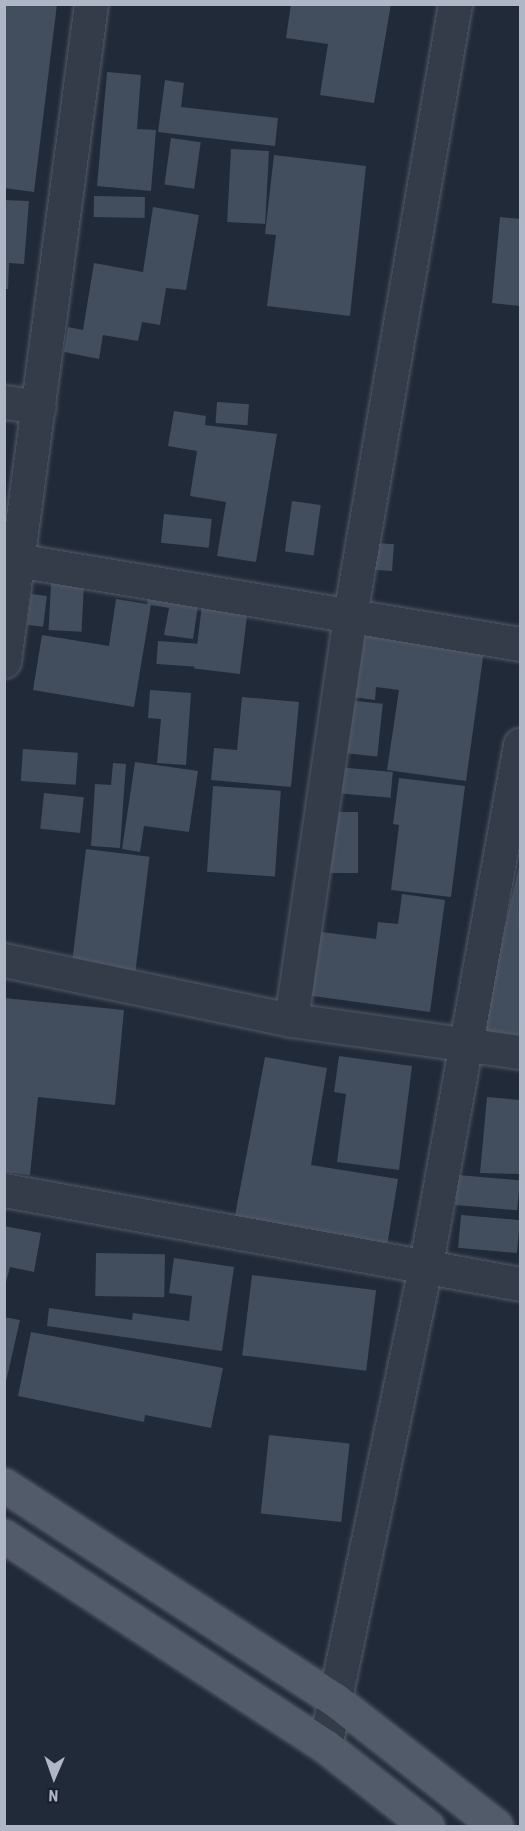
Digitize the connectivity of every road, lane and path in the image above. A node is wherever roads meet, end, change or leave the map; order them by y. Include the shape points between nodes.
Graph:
1 (91, 4) edge
2 (455, 4) edge
3 (4, 402) edge
4 (39, 407) junction
5 (12, 560) edge
6 (350, 615) junction
7 (520, 644) edge
8 (4, 661) edge
9 (520, 745) edge
10 (4, 960) edge
11 (291, 1020) junction
12 (466, 1042) junction
13 (520, 1052) edge
14 (4, 1190) edge
15 (425, 1269) junction
16 (520, 1284) edge
17 (4, 1485) edge
18 (4, 1536) edge
19 (335, 1701) junction
20 (325, 1746) junction
21 (428, 1827) edge
22 (496, 1827) edge

1 - 4 street
2 - 6 street
3 - 4 street
4 - 5 street
5 - 6 street
5 - 8 street
6 - 7 street
6 - 11 street
9 - 12 street
10 - 11 street
11 - 12 street
12 - 13 street
12 - 15 street
14 - 15 street
15 - 16 street
15 - 19 street
17 - 19 main road
18 - 20 main road
19 - 20 street
19 - 22 main road
20 - 21 main road

